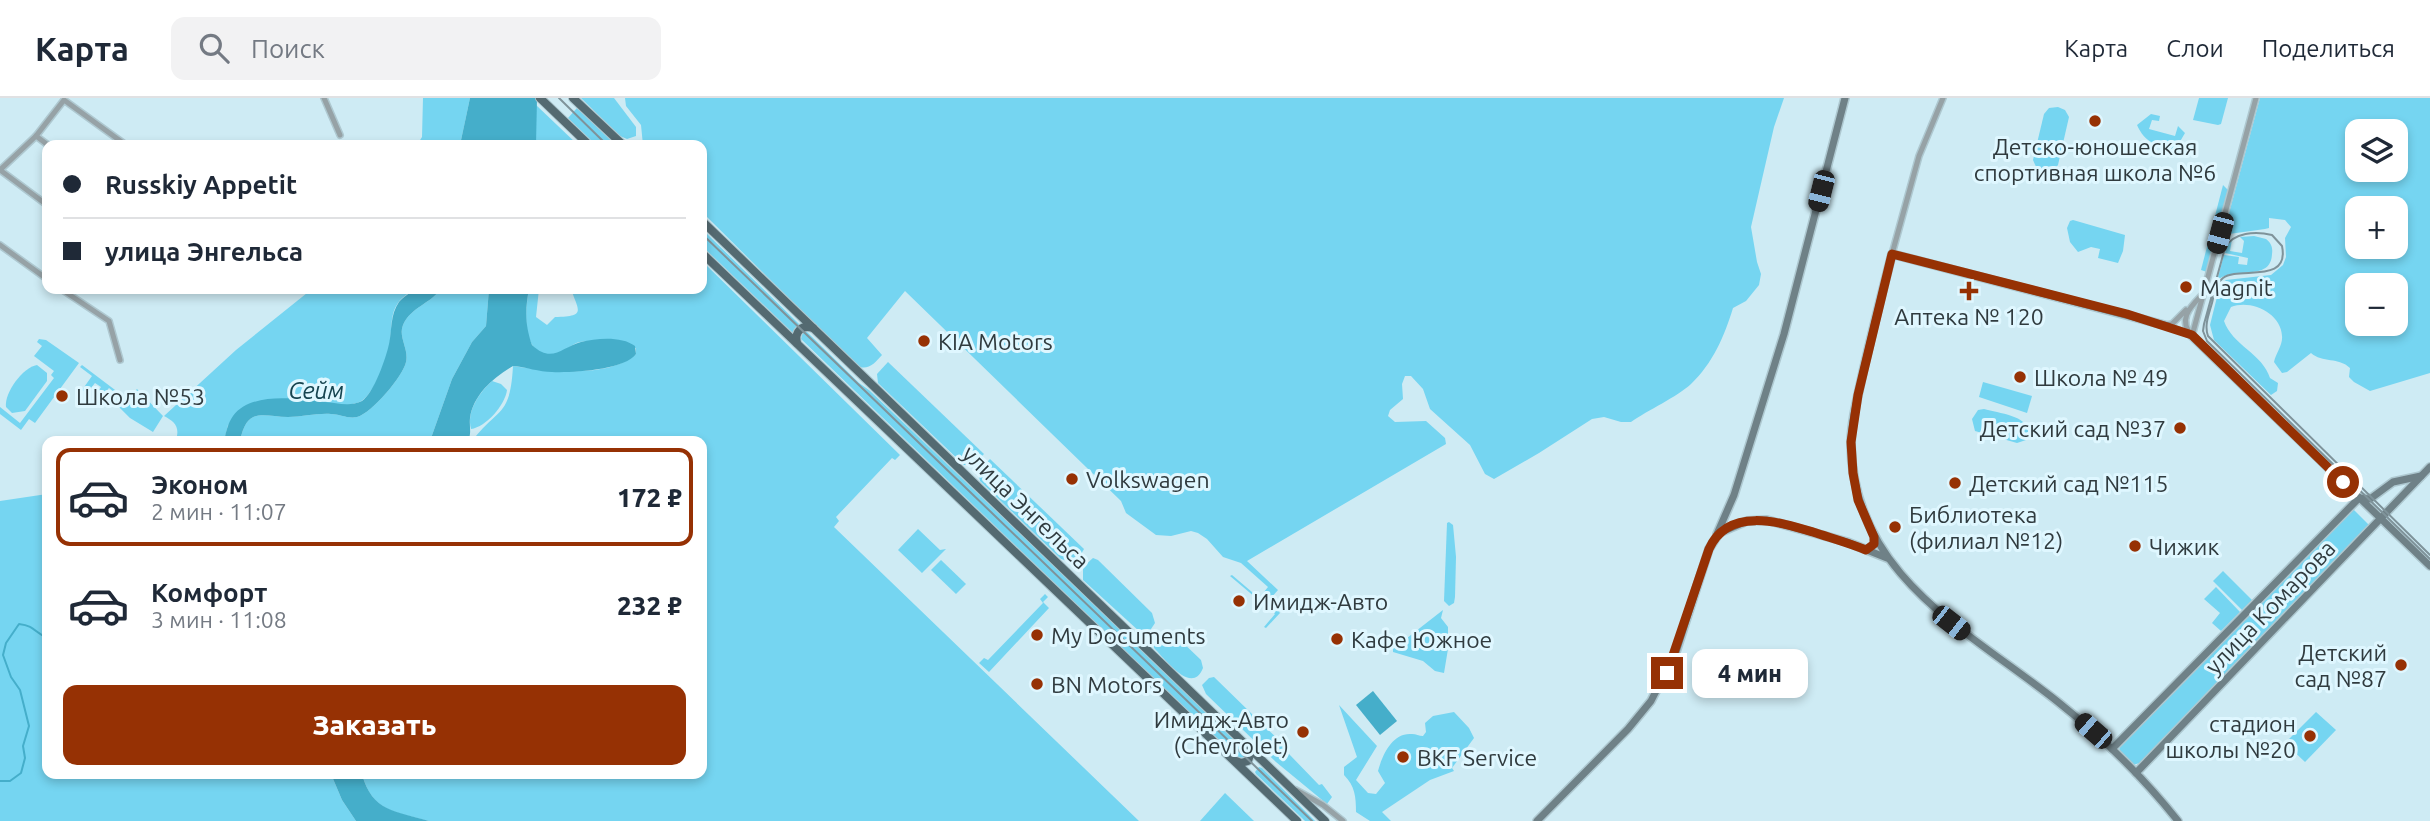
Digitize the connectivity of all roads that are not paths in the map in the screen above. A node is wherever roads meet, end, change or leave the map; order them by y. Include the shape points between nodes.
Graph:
1 (324, 98) edge
2 (540, 98) edge
3 (1845, 98) edge
4 (1942, 98) edge
5 (2256, 98) edge
6 (574, 99) edge
7 (340, 135) dead end
8 (36, 136) junction
9 (42, 140) edge
10 (119, 140) edge
11 (584, 140) edge
12 (618, 140) edge
13 (0, 170) edge
14 (42, 201) edge
15 (707, 226) edge
16 (0, 245) edge
17 (1892, 254) junction
18 (707, 259) edge
19 (42, 275) edge
20 (68, 294) edge
21 (2203, 294) junction
22 (2191, 306) junction
23 (2167, 326) junction
24 (813, 328) junction
25 (2192, 335) junction
26 (797, 343) junction
27 (120, 360) dead end
28 (2430, 467) edge
29 (2422, 476) junction
30 (2390, 484) junction
31 (2382, 490) junction
32 (2408, 491) junction
33 (2359, 498) junction
34 (2372, 510) junction
35 (2381, 519) junction
36 (1716, 537) junction
37 (1874, 537) junction
38 (1866, 550) junction
39 (1888, 559) junction
40 (2430, 566) edge
41 (1243, 741) junction
42 (2112, 749) junction
43 (1230, 757) junction
44 (1273, 771) junction
45 (2136, 773) junction
46 (1259, 785) junction
47 (1289, 786) junction
48 (1297, 821) edge
49 (1325, 821) edge
50 (1343, 821) edge
51 (1537, 821) edge
52 (2178, 821) edge

1 - 7 street
2 - 11 main road
3 - 36 street via 1784,334 1734,495
4 - 17 street via 1919,156
5 - 21 street
6 - 12 main road
8 - 9 street
8 - 10 street via 64,100
8 - 13 street
13 - 14 street
15 - 24 main road, улица Энгельса
16 - 19 street
17 - 23 street
17 - 37 street via 1851,442 1858,500
18 - 26 main road, улица Энгельса
20 - 27 street via 109,321
21 - 22 street
21 - 25 street
22 - 23 street
22 - 25 street via 2185,324
23 - 25 street
24 - 26 main road via 799,330
24 - 41 main road, улица Энгельса
25 - 33 street
26 - 43 main road, улица Энгельса
28 - 29 street, улица Комарова
29 - 30 street
29 - 32 street, улица Комарова
30 - 31 street
30 - 32 street via 2404,482
31 - 33 street via 2368,500
31 - 34 street
32 - 35 street, улица Комарова
33 - 34 street
33 - 42 street, улица Комарова
34 - 35 street
35 - 40 street
35 - 45 street, улица Комарова
36 - 38 street via 1736,525 1767,520
36 - 51 street via 1675,652 1651,701
37 - 38 street via 1874,544
37 - 39 street
38 - 39 street
39 - 42 street via 1951,623 2056,700
41 - 43 main road via 1250,751 1248,761
41 - 44 main road, улица Энгельса
42 - 45 street
43 - 46 main road, улица Энгельса
44 - 46 main road via 1263,764 1254,765 1251,774
44 - 47 main road, улица Энгельса
45 - 52 street
46 - 48 main road, улица Энгельса
47 - 49 main road, улица Энгельса
47 - 50 street

